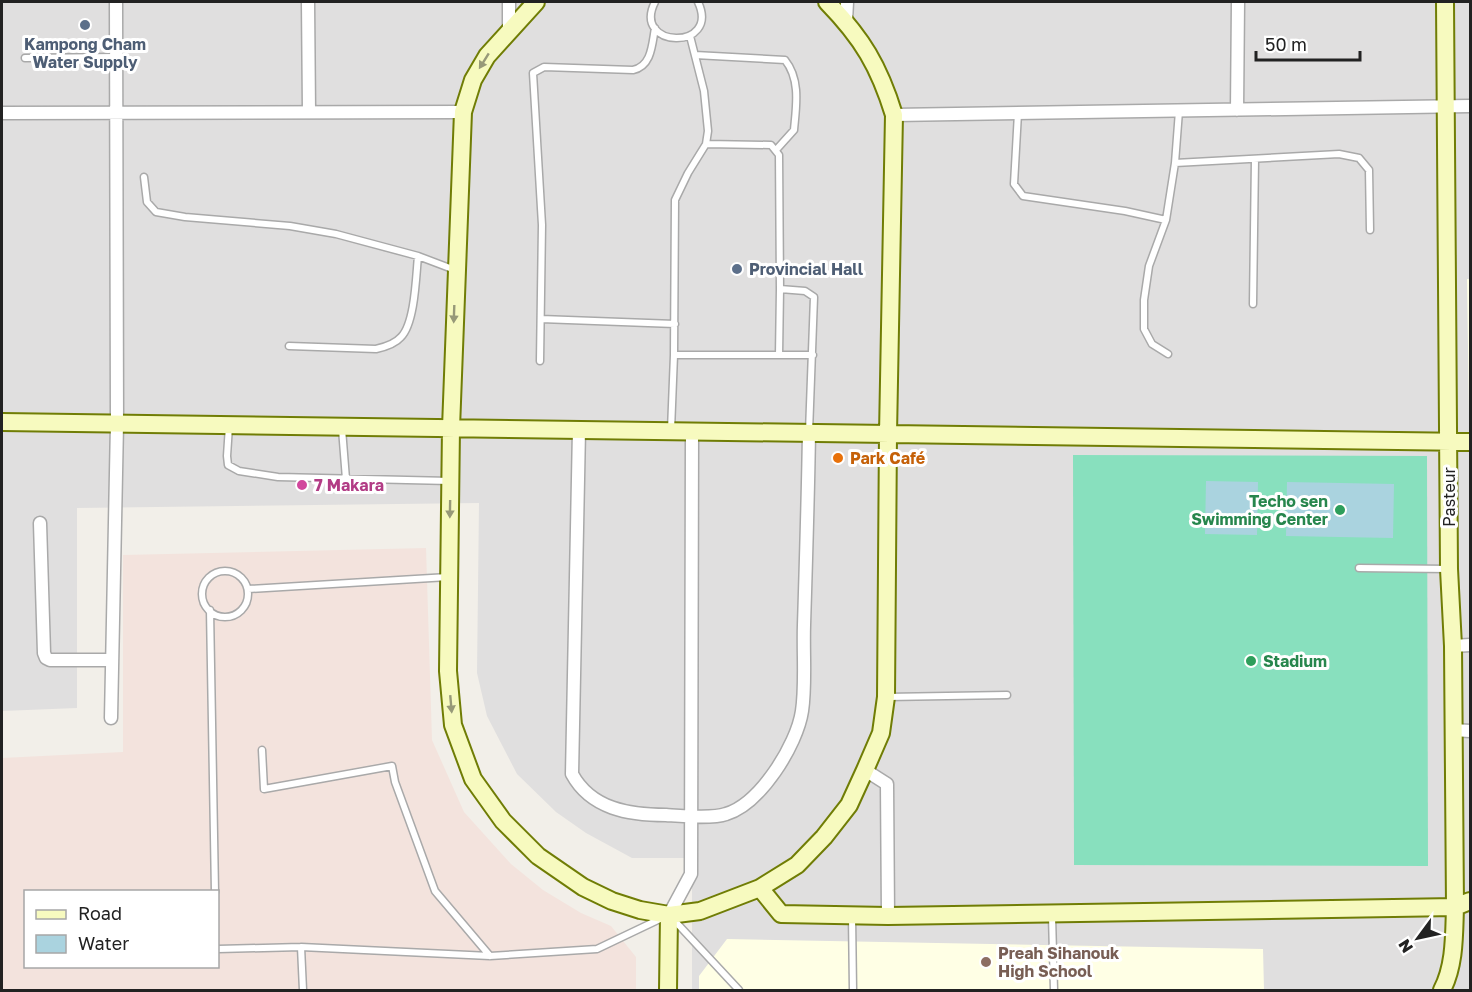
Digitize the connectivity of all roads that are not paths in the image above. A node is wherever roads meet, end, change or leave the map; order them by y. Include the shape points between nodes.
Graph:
1 (116, 2) edge
2 (308, 2) edge
3 (509, 2) edge
4 (536, 2) edge
5 (655, 2) edge
6 (698, 2) edge
7 (827, 2) edge
8 (847, 2) edge
9 (1238, 2) edge
10 (1445, 2) edge
11 (846, 21) junction
12 (655, 28) junction
13 (508, 30) junction
14 (690, 36) junction
15 (695, 56) junction
16 (116, 57) junction
17 (25, 58) dead end
18 (1470, 106) edge
19 (1447, 107) junction
20 (1237, 110) junction
21 (1179, 111) junction
22 (309, 112) junction
23 (463, 112) junction
24 (2, 113) edge
25 (117, 113) junction
26 (1018, 113) junction
27 (894, 115) junction
28 (706, 144) junction
29 (776, 150) junction
30 (1255, 159) junction
31 (1175, 164) junction
32 (144, 177) dead end
33 (1166, 220) junction
34 (1370, 230) dead end
35 (418, 256) junction
36 (456, 271) junction
37 (780, 289) junction
38 (1253, 304) dead end
39 (541, 319) junction
40 (675, 324) junction
41 (289, 346) dead end
42 (1168, 354) dead end
43 (674, 355) junction
44 (779, 355) junction
45 (813, 355) junction
46 (540, 361) dead end
47 (2, 422) edge
48 (117, 423) junction
49 (229, 425) junction
50 (342, 427) junction
51 (451, 428) junction
52 (579, 430) junction
53 (671, 431) junction
54 (692, 431) junction
55 (809, 433) junction
56 (888, 434) junction
57 (1450, 442) junction
58 (1470, 442) edge
59 (346, 479) junction
60 (450, 481) junction
61 (40, 524) dead end
62 (1359, 567) dead end
63 (1449, 569) junction
64 (448, 577) junction
65 (248, 589) junction
66 (210, 610) junction
67 (1470, 645) edge
68 (1453, 646) junction
69 (112, 660) junction
70 (1007, 695) dead end
71 (886, 697) junction
72 (111, 718) dead end
73 (1453, 730) junction
74 (1470, 730) edge
75 (261, 750) dead end
76 (865, 770) junction
77 (692, 816) junction
78 (760, 888) junction
79 (215, 890) edge
80 (1463, 904) edge
81 (1052, 913) junction
82 (669, 915) junction
83 (852, 916) junction
84 (888, 916) junction
85 (300, 947) junction
86 (219, 949) edge
87 (490, 956) junction
88 (303, 990) edge
89 (668, 990) edge
90 (739, 990) edge
91 (853, 990) edge
92 (1054, 990) edge
93 (1442, 990) edge

1 - 16 street
2 - 22 street
3 - 13 street
4 - 13 street
5 - 12 lane via 651,12
6 - 14 lane via 702,16
7 - 11 street
8 - 11 street
9 - 20 street
10 - 19 street, Pasteur
11 - 27 street via 884,81
12 - 14 lane via 667,38
12 - 39 lane via 648,61 639,69 544,67 533,73 542,225
13 -> 23 street via 472,80
14 - 15 lane
15 - 28 lane via 704,91
15 - 29 lane via 785,60 796,84 795,130
16 - 17 lane
16 - 25 street
18 - 19 street
19 - 20 street
19 - 57 street, Pasteur
20 - 21 street
21 - 26 street
21 - 31 lane
22 - 23 street
22 - 25 street
23 - 36 street
24 - 25 street
25 - 48 street
26 - 27 street
26 - 33 lane via 1014,184 1023,196
27 - 56 street
28 - 29 lane via 771,145
28 - 40 lane via 675,200
29 - 37 lane
30 - 31 lane
30 - 34 lane via 1339,154 1359,158 1369,170
30 - 38 lane
31 - 33 lane
32 - 35 lane via 147,202 156,212 290,226
33 - 42 lane via 1149,266 1144,329 1152,344
35 - 36 lane
35 - 41 lane via 409,325 401,337 376,349
36 -> 51 street
37 - 44 lane
37 - 45 lane via 805,291 814,297
39 - 40 lane
39 - 46 lane
40 - 43 lane
43 - 44 lane
43 - 53 lane
44 - 45 lane
45 - 55 lane
47 - 48 street
48 - 49 street
48 - 69 street
49 - 50 street
49 - 59 lane via 228,465 239,471 278,477
50 - 51 street
50 - 59 lane
51 - 52 street
51 - 60 street
52 - 53 street
52 - 77 street via 572,774 592,799 620,811
53 - 54 street
54 - 55 street
54 - 77 street
55 - 56 street
55 - 77 street via 802,712 780,763 762,789 725,815
56 - 57 street
56 - 71 street
57 - 58 street
57 - 63 street, Pasteur
59 - 60 lane
60 -> 64 street
61 - 69 street via 46,658
62 - 63 lane
63 - 68 street, Pasteur
64 - 65 lane
64 -> 82 street via 448,671 453,725 473,779 503,821 538,856 583,887 612,901
65 - 66 lane via 245,607 235,615 214,615
65 - 66 lane via 243,579 231,572 218,572 207,579 202,589
66 - 79 lane
67 - 68 street
68 - 73 street, Pasteur
69 - 72 street
70 - 71 lane
71 - 76 street via 881,733
73 - 74 street
73 - 80 street, Pasteur
75 - 87 lane via 264,789 392,766 435,891
76 - 78 street via 849,804 824,837 797,865
76 - 84 street via 887,784
77 - 82 street via 692,874
78 - 82 street via 700,911
78 - 83 street via 781,914
80 - 81 street
80 - 93 street, Pasteur via 1448,979
81 - 84 street
81 - 92 lane
82 - 87 lane via 597,949
82 - 89 street
82 - 90 lane
83 - 84 street
83 - 91 lane
85 - 86 lane
85 - 87 lane
85 - 88 lane

